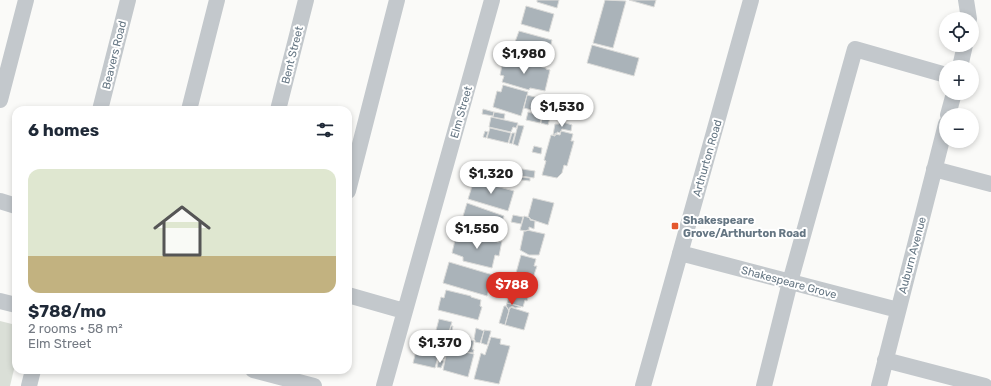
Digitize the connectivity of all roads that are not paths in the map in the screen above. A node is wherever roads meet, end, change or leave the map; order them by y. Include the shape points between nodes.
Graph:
1 (26, 0) edge
2 (128, 0) edge
3 (217, 0) edge
4 (306, 0) edge
5 (397, 0) edge
6 (492, 0) edge
7 (751, 0) edge
8 (966, 0) edge
9 (968, 12) edge
10 (939, 73) edge
11 (0, 100) edge
12 (101, 106) edge
13 (190, 106) edge
14 (279, 106) edge
15 (940, 148) edge
16 (934, 169) junction
17 (352, 175) edge
18 (991, 184) edge
19 (0, 201) edge
20 (12, 205) edge
21 (680, 253) junction
22 (790, 282) junction
23 (352, 296) edge
24 (0, 301) edge
25 (12, 304) edge
26 (898, 310) junction
27 (404, 311) junction
28 (885, 360) junction
29 (31, 374) edge
30 (268, 374) edge
31 (29, 386) edge
32 (314, 386) edge
33 (384, 386) edge
34 (643, 386) edge
35 (764, 386) edge
36 (878, 386) edge
37 (985, 386) edge

1 - 11 street
2 - 12 street, Beavers Road
3 - 13 street
4 - 14 street, Bent Street
5 - 17 street
6 - 27 street, Elm Street
7 - 21 street, Arthurton Road
8 - 9 street
10 - 22 street via 856,49
15 - 16 street, Auburn Avenue
16 - 18 street
16 - 26 street, Auburn Avenue
19 - 20 street
21 - 22 street, Shakespeare Grove
21 - 34 street, Arthurton Road
22 - 26 street, Shakespeare Grove
22 - 35 street
23 - 27 street
24 - 25 street
26 - 28 street, Auburn Avenue
27 - 33 street, Elm Street
28 - 36 street, Auburn Avenue
28 - 37 street
29 - 31 street
30 - 32 street

